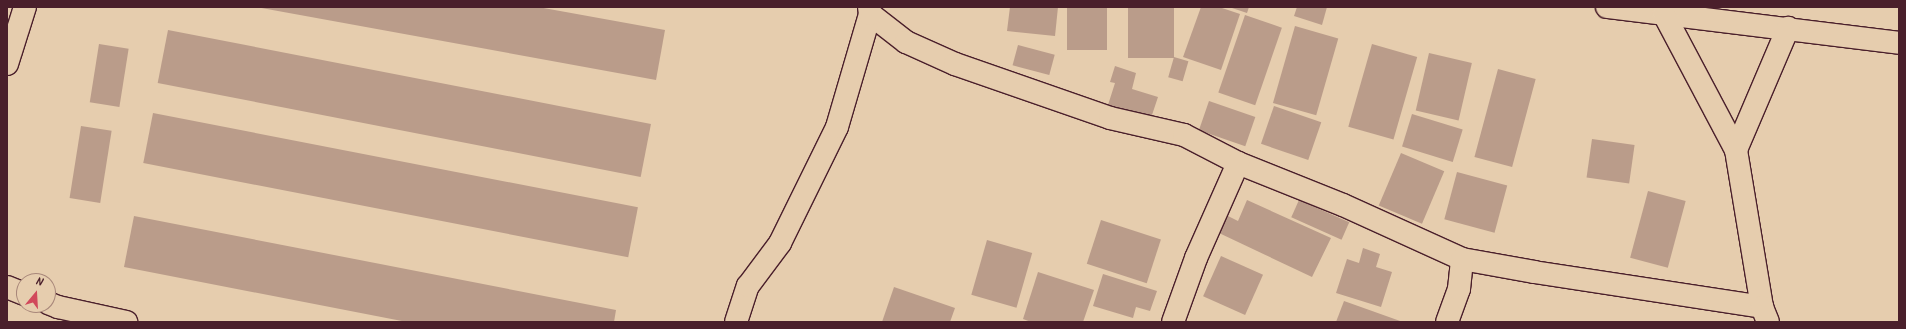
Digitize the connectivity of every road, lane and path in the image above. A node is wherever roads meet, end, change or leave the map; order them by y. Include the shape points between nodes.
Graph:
1 (24, 7) edge
2 (1607, 7) edge
3 (869, 10) edge
4 (1664, 14) junction
5 (1788, 28) junction
6 (1899, 43) edge
7 (7, 64) edge
8 (1736, 150) junction
9 (1238, 163) junction
10 (1462, 258) junction
11 (56, 306) edge
12 (1765, 314) edge
13 (126, 322) edge
14 (736, 322) edge
15 (1173, 322) edge
16 (1447, 322) edge

1 - 7 street
2 - 4 street
3 - 9 street via 906,42 955,64 1110,118 1184,135
3 - 14 street via 837,127 780,243 748,286
4 - 5 street
4 - 8 street
5 - 6 street
5 - 8 street
8 - 12 street
9 - 10 street
9 - 15 street via 1196,258
10 - 12 street
10 - 16 street via 1459,289
11 - 13 street

